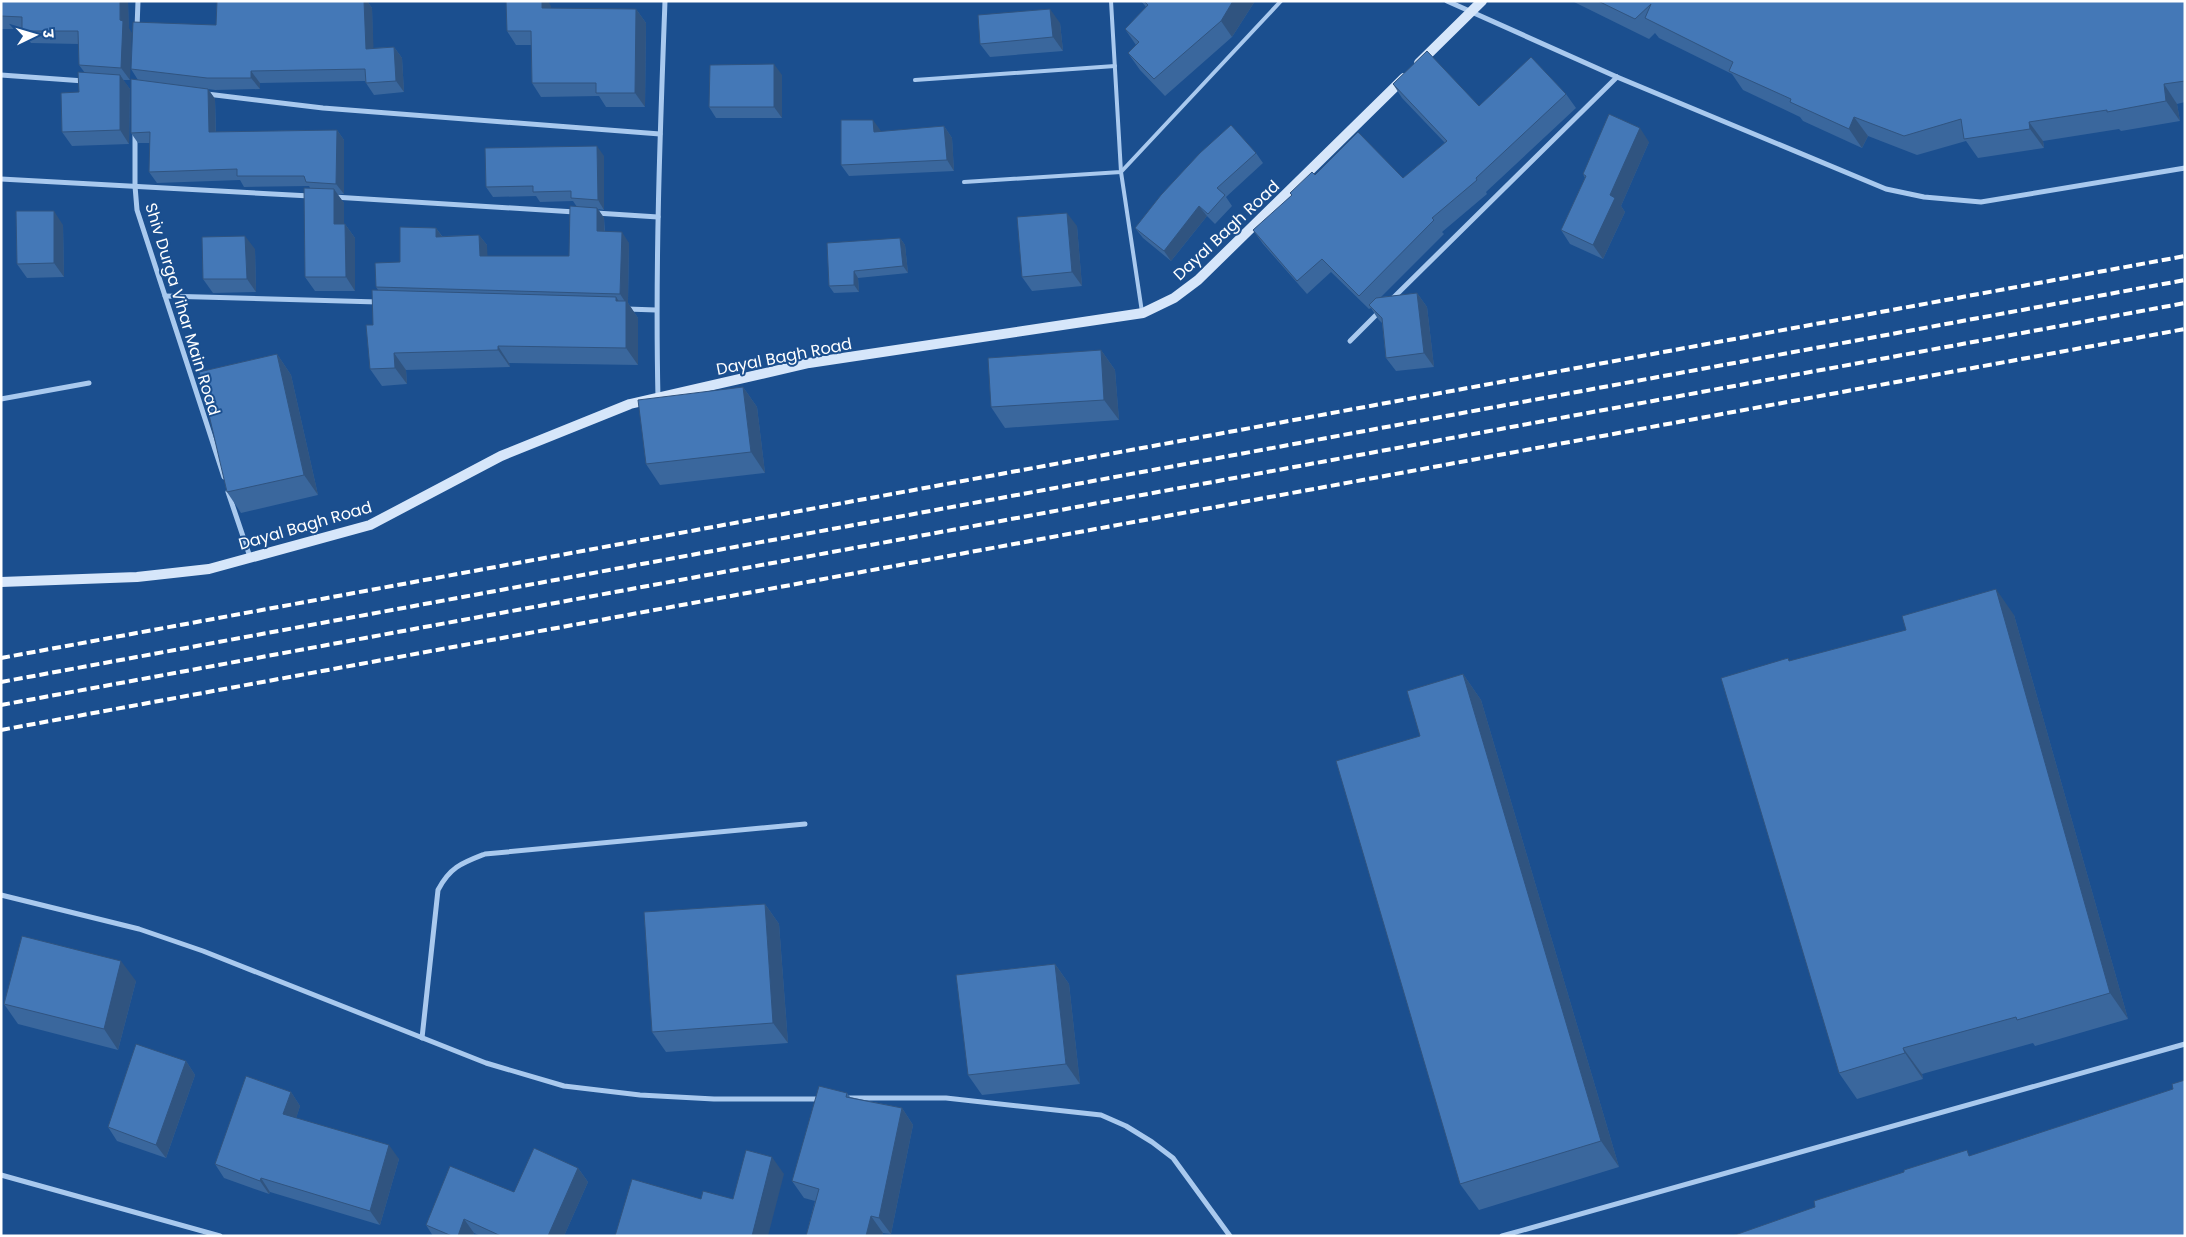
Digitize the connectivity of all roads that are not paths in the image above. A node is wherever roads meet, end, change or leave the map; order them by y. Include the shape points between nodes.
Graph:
1 (138, 1) edge
2 (665, 1) edge
3 (1111, 1) edge
4 (1281, 1) edge
5 (1447, 1) edge
6 (1482, 1) edge
7 (1471, 12) junction
8 (137, 31) edge
9 (1115, 66) junction
10 (1, 75) edge
11 (1617, 77) junction
12 (915, 80) dead end
13 (87, 82) edge
14 (204, 94) edge
15 (135, 122) edge
16 (660, 134) junction
17 (2185, 168) edge
18 (1121, 172) junction
19 (1, 179) edge
20 (964, 182) dead end
21 (135, 186) junction
22 (314, 196) edge
23 (324, 197) edge
24 (579, 212) edge
25 (589, 213) edge
26 (658, 217) junction
27 (165, 296) junction
28 (381, 302) edge
29 (617, 309) edge
30 (656, 310) junction
31 (1142, 313) junction
32 (1350, 341) dead end
33 (89, 383) dead end
34 (658, 398) junction
35 (1, 399) edge
36 (250, 557) junction
37 (1, 582) edge
38 (806, 824) dead end
39 (1, 895) edge
40 (422, 1038) junction
41 (2185, 1044) edge
42 (840, 1098) edge
43 (830, 1099) edge
44 (1, 1175) edge
45 (220, 1236) edge
46 (1230, 1236) edge
47 (1502, 1236) edge

1 - 8 street
2 - 16 street
3 - 9 lane
4 - 18 lane
5 - 7 street
6 - 7 street, Dayal Bagh Road
7 - 11 street
7 - 31 street, Dayal Bagh Road via 1198,280 1174,298
9 - 12 lane
9 - 18 lane
10 - 13 street
11 - 17 street via 1886,189 1924,197 1981,202
11 - 32 street
14 - 16 street via 323,108
15 - 21 street, Shiv Durga Vihar Main Road
16 - 26 street
18 - 20 lane
18 - 31 lane
19 - 21 street
21 - 22 street
21 - 27 street, Shiv Durga Vihar Main Road via 137,210
23 - 24 street
25 - 26 street
26 - 30 street
27 - 28 street
27 - 36 street, Shiv Durga Vihar Main Road
29 - 30 street
30 - 34 street
31 - 34 street, Dayal Bagh Road via 810,363
33 - 35 street
34 - 36 street, Dayal Bagh Road via 630,404 501,456 370,525
36 - 37 street, Dayal Bagh Road via 209,569 137,577
38 - 40 street via 485,854 465,862 446,875 438,890
39 - 40 street via 139,929
40 - 43 street via 486,1063 564,1086 714,1099
41 - 47 street
42 - 46 street via 946,1098 1101,1115 1126,1126 1173,1158
44 - 45 street

